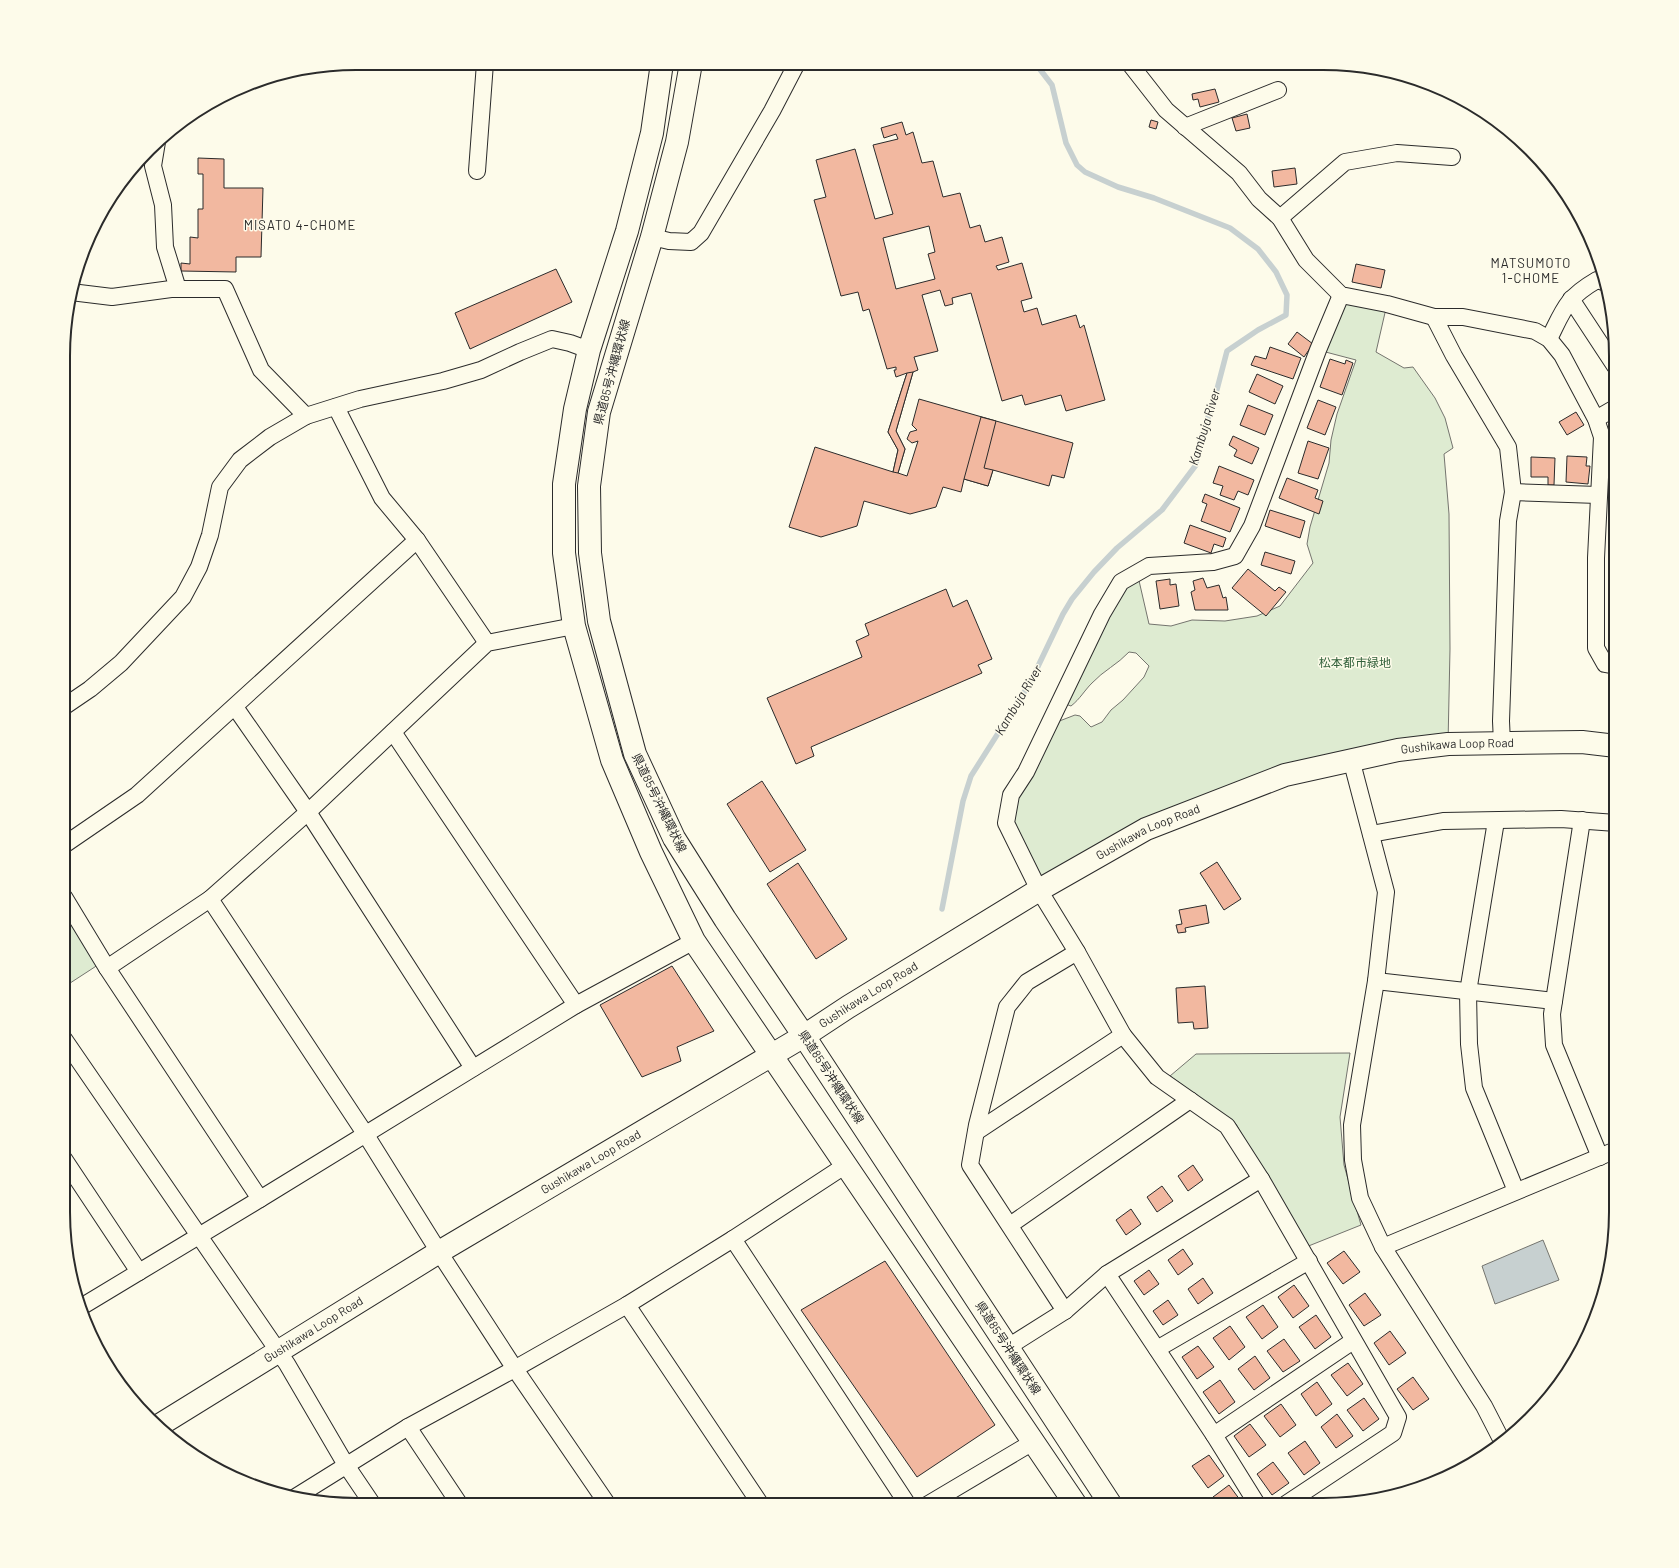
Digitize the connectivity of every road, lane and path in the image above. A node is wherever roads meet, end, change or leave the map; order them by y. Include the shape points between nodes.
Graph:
1 (484, 70) edge
2 (661, 70) edge
3 (690, 70) edge
4 (793, 70) edge
5 (1135, 70) edge
6 (1278, 90) dead end
7 (1185, 127) junction
8 (155, 153) edge
9 (1452, 157) dead end
10 (477, 171) dead end
11 (1280, 218) junction
12 (652, 237) junction
13 (1599, 281) edge
14 (178, 289) junction
15 (77, 293) edge
16 (1341, 295) junction
17 (1571, 299) junction
18 (1434, 317) junction
19 (1549, 339) junction
20 (589, 350) junction
21 (1609, 357) edge
22 (336, 407) junction
23 (1609, 411) edge
24 (306, 416) junction
25 (1596, 419) junction
26 (1513, 492) junction
27 (1598, 495) junction
28 (417, 540) junction
29 (574, 626) junction
30 (487, 643) junction
31 (1609, 665) edge
32 (70, 703) edge
33 (235, 706) junction
34 (393, 732) junction
35 (1502, 743) junction
36 (1609, 745) edge
37 (1351, 760) junction
38 (308, 812) junction
39 (1582, 820) junction
40 (1496, 821) junction
41 (1609, 822) edge
42 (1371, 834) junction
43 (70, 841) edge
44 (1039, 890) junction
45 (210, 899) junction
46 (70, 907) edge
47 (694, 942) junction
48 (1077, 952) junction
49 (107, 968) junction
50 (1376, 981) junction
51 (1468, 992) junction
52 (1554, 1001) junction
53 (576, 1005) junction
54 (1123, 1035) junction
55 (804, 1036) junction
56 (70, 1048) edge
57 (771, 1055) junction
58 (473, 1068) junction
59 (1190, 1100) junction
60 (976, 1132) junction
61 (366, 1135) junction
62 (1609, 1153) edge
63 (1600, 1156) junction
64 (846, 1164) junction
65 (70, 1168) edge
66 (1261, 1179) junction
67 (1516, 1191) junction
68 (260, 1199) junction
69 (1010, 1225) junction
70 (199, 1236) junction
71 (733, 1239) junction
72 (1383, 1247) junction
73 (439, 1252) junction
74 (1308, 1261) junction
75 (139, 1272) junction
76 (1107, 1274) junction
77 (85, 1304) edge
78 (627, 1304) junction
79 (1065, 1311) junction
80 (1354, 1341) junction
81 (1008, 1347) junction
82 (1158, 1349) junction
83 (278, 1351) junction
84 (515, 1369) junction
85 (163, 1423) edge
86 (408, 1427) junction
87 (1214, 1435) junction
88 (1500, 1437) edge
89 (1033, 1442) junction
90 (346, 1464) junction
91 (301, 1493) edge
92 (368, 1498) edge
93 (455, 1498) edge
94 (603, 1498) edge
95 (756, 1498) edge
96 (903, 1498) edge
97 (939, 1498) edge
98 (1072, 1498) edge
99 (1107, 1498) edge
100 (1253, 1498) edge
101 (1299, 1498) edge

1 - 10 street
2 - 20 main road, 県道85号沖縄環状線 via 652,133 627,231
3 - 12 main road, 県道85号沖縄環状線 via 677,142
4 - 12 street via 701,233 691,242
5 - 7 street via 1166,110
6 - 7 street
7 - 11 street via 1239,174 1259,199
8 - 14 street via 153,166 163,205 165,247
9 - 11 street via 1397,153 1345,162
11 - 16 street via 1306,260
12 - 55 main road, 県道85号沖縄環状線 via 598,412 589,486 590,553 599,620 635,754 674,838 724,919
13 - 17 street via 1581,289
14 - 15 street via 112,297
14 - 24 street via 225,288 261,370
16 - 18 street
16 - 44 street via 1252,526 1235,556 1213,562 1149,566 1121,582 1102,614 1026,772 1011,795 1006,823
17 - 19 street
17 - 21 street
18 - 19 street via 1463,317 1508,325 1535,331
18 - 26 street via 1508,447
19 - 25 street via 1562,355
20 - 22 street via 552,339 481,370
20 - 29 main road, 県道85号沖縄環状線 via 575,409 564,484 564,553
22 - 24 street
22 - 28 street via 382,498
23 - 25 street
24 - 32 street via 270,437 240,460 220,487 210,535 199,567 183,597 121,663
25 - 27 street via 1602,437
26 - 27 street
26 - 35 street via 1508,521
27 - 31 street via 1596,648 1604,664
28 - 30 street
28 - 33 street
29 - 30 street
29 - 47 main road, 県道85号沖縄環状線 via 612,760 651,852
30 - 34 street
33 - 38 street
33 - 43 street via 137,795
34 - 38 street
34 - 53 street
35 - 36 main road, Gushikawa Loop Road via 1582,742
35 - 37 main road, Gushikawa Loop Road via 1448,744 1398,750
37 - 42 street
37 - 44 main road, Gushikawa Loop Road via 1285,775 1146,829
38 - 45 street
38 - 58 street
39 - 40 street
39 - 41 street
39 - 52 street
40 - 42 street via 1443,822
40 - 51 street
42 - 50 street via 1386,892
44 - 48 street
44 - 55 main road, Gushikawa Loop Road via 854,1002
45 - 49 street
45 - 61 street
46 - 49 street
47 - 53 street
47 - 57 main road, 県道85号沖縄環状線
48 - 54 street
48 - 60 street via 1027,982 1007,1007
49 - 68 street
50 - 51 street
50 - 72 street via 1352,1124 1353,1160 1360,1198
51 - 52 street
51 - 67 street via 1469,1044 1474,1088
52 - 63 street via 1554,1045
53 - 58 street
54 - 59 street via 1157,1077
54 - 60 street
55 - 57 main road, Gushikawa Loop Road
55 - 81 main road, 県道85号沖縄環状線
56 - 70 street
57 - 64 main road, 県道85号沖縄環状線
57 - 73 main road, Gushikawa Loop Road
58 - 61 street
59 - 66 street via 1228,1126
59 - 69 street
60 - 69 street via 970,1165
61 - 68 street
61 - 73 street
62 - 63 street
63 - 67 street
64 - 71 street
64 - 89 main road, 県道85号沖縄環状線
65 - 75 street
66 - 74 street
66 - 76 street
67 - 72 street
68 - 70 street
69 - 79 street
70 - 75 street
70 - 83 street
71 - 78 street
71 - 96 street
72 - 88 street via 1484,1406
73 - 83 main road, Gushikawa Loop Road
73 - 84 street
74 - 80 street
74 - 82 street
75 - 77 street
76 - 79 street
76 - 82 street
78 - 84 street
78 - 95 street
79 - 81 street
80 - 87 street
80 - 101 street via 1398,1417 1394,1433
81 - 99 main road, 県道85号沖縄環状線
82 - 87 street
83 - 85 main road, Gushikawa Loop Road
83 - 90 street
84 - 86 street
84 - 94 street
86 - 90 street
86 - 93 street
87 - 100 street
89 - 97 street
89 - 98 main road, 県道85号沖縄環状線
90 - 91 street
90 - 92 street

